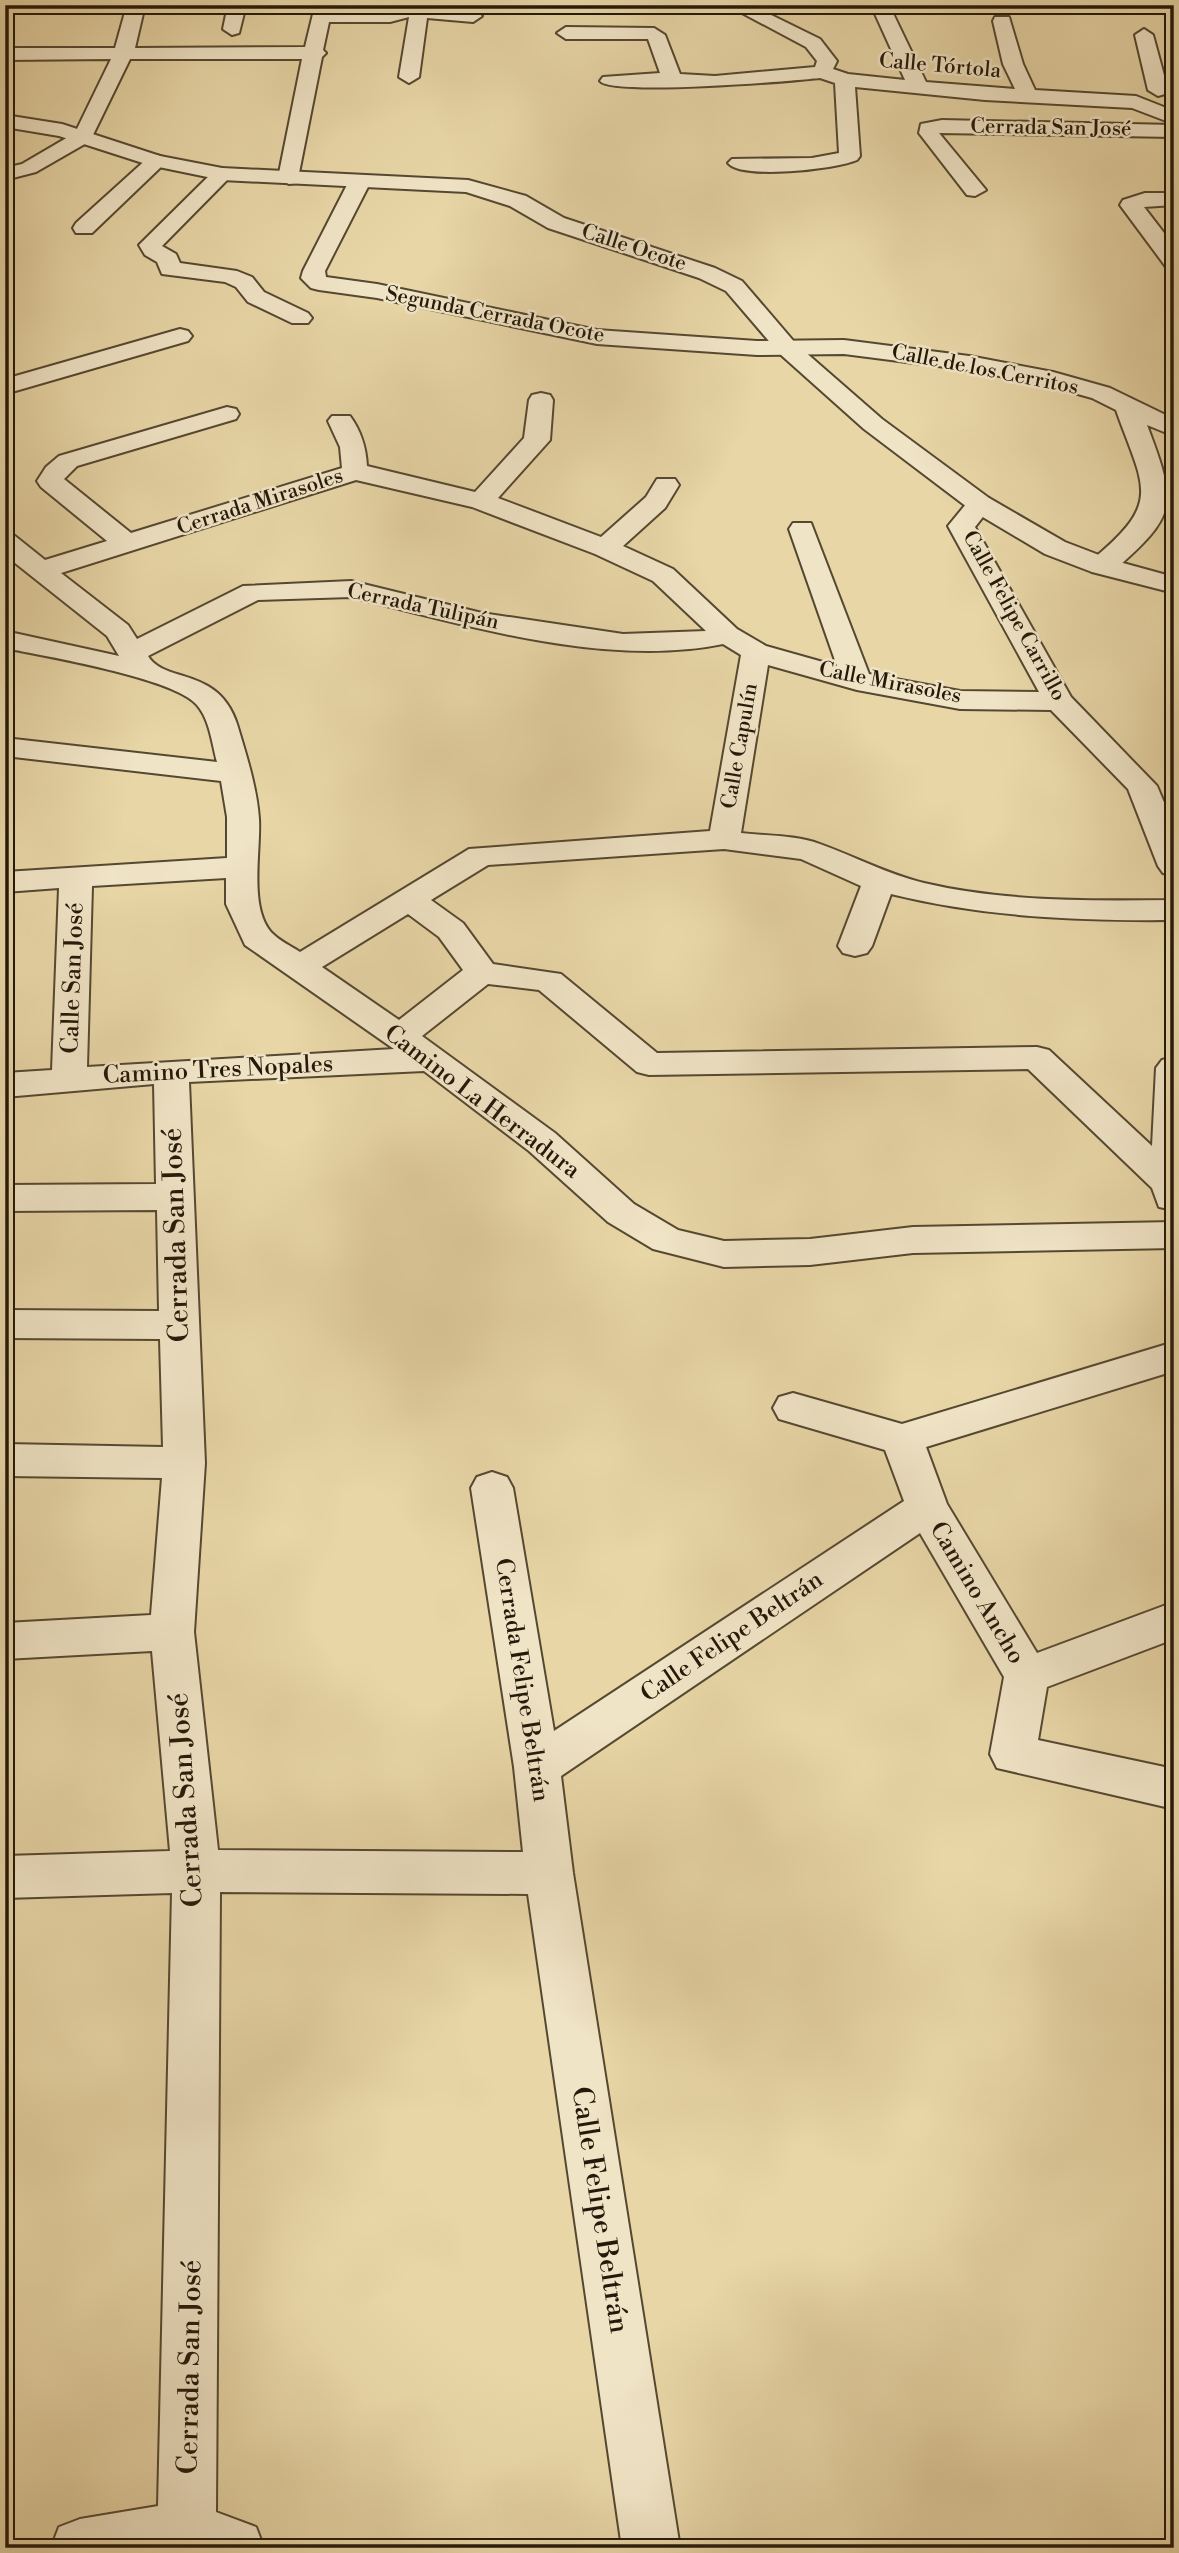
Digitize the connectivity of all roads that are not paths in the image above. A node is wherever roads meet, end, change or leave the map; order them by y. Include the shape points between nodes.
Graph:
1 (136, 5) edge
2 (237, 5) edge
3 (736, 5) edge
4 (880, 5) edge
5 (411, 9) edge
6 (473, 16) dead end
7 (1002, 21) dead end
8 (232, 29) dead end
9 (565, 33) dead end
10 (1144, 35) dead end
11 (124, 52) junction
12 (316, 53) junction
13 (5, 54) edge
14 (822, 72) junction
15 (408, 77) dead end
16 (672, 79) junction
17 (845, 80) junction
18 (610, 81) dead end
19 (918, 87) junction
20 (1166, 90) edge
21 (1027, 95) junction
22 (1136, 102) junction
23 (1174, 118) edge
24 (5, 121) edge
25 (1174, 131) edge
26 (83, 137) junction
27 (156, 161) junction
28 (739, 163) dead end
29 (5, 174) edge
30 (222, 174) junction
31 (289, 178) junction
32 (360, 181) junction
33 (975, 190) dead end
34 (1174, 199) edge
35 (84, 228) dead end
36 (1173, 263) edge
37 (300, 318) dead end
38 (180, 336) dead end
39 (788, 349) junction
40 (5, 387) edge
41 (541, 400) dead end
42 (1127, 405) junction
43 (227, 414) dead end
44 (341, 421) dead end
45 (1174, 429) edge
46 (355, 472) junction
47 (666, 485) dead end
48 (481, 500) junction
49 (980, 504) junction
50 (802, 529) dead end
51 (5, 542) edge
52 (125, 542) junction
53 (605, 548) junction
54 (1102, 566) junction
55 (41, 570) junction
56 (1174, 585) edge
57 (727, 635) junction
58 (5, 639) edge
59 (756, 652) junction
60 (137, 662) junction
61 (858, 681) junction
62 (1059, 701) junction
63 (5, 747) edge
64 (235, 773) junction
65 (724, 839) junction
66 (1174, 866) edge
67 (241, 867) junction
68 (76, 877) junction
69 (5, 882) edge
70 (879, 882) junction
71 (408, 900) junction
72 (1174, 910) edge
73 (855, 946) dead end
74 (297, 968) junction
75 (481, 973) junction
76 (400, 1036) junction
77 (432, 1059) junction
78 (1174, 1068) edge
79 (171, 1071) junction
80 (69, 1079) junction
81 (5, 1085) edge
82 (1172, 1194) edge
83 (174, 1197) junction
84 (5, 1198) edge
85 (1174, 1235) edge
86 (5, 1324) edge
87 (178, 1325) junction
88 (1174, 1356) edge
89 (793, 1408) dead end
90 (902, 1439) junction
91 (5, 1460) edge
92 (184, 1463) junction
93 (492, 1488) dead end
94 (927, 1507) junction
95 (1174, 1620) edge
96 (172, 1632) junction
97 (5, 1641) edge
98 (1027, 1676) junction
99 (537, 1767) junction
100 (1174, 1789) edge
101 (196, 1871) junction
102 (549, 1872) junction
103 (5, 1877) edge
104 (211, 2539) edge
105 (80, 2548) edge
106 (651, 2548) edge

1 - 11 street
2 - 8 street
3 - 14 street via 813,43 827,61
4 - 19 street
5 - 6 street
5 - 12 street via 390,16 320,18
5 - 15 street
7 - 21 street
9 - 16 street via 656,35
10 - 20 street
11 - 12 street
11 - 13 street
11 - 26 street
12 - 31 street
14 - 16 street via 715,82
14 - 17 street, Calle Tórtola
16 - 18 street
17 - 19 street, Calle Tórtola
17 - 28 street via 850,156 842,161
19 - 21 street, Calle Tórtola
20 - 22 street
21 - 22 street, Calle Tórtola
22 - 23 street, Calle Tórtola
24 - 26 street, Calle Ocote
25 - 33 street, Cerrada San José via 928,128
26 - 27 street, Calle Ocote
26 - 29 street via 29,168
27 - 30 street, Calle Ocote
27 - 35 street
30 - 31 street, Calle Ocote
30 - 37 street via 150,245 152,250 168,259 170,269 229,276 244,282 256,297
31 - 32 street, Calle Ocote
32 - 39 street, Calle Ocote via 468,186 499,194 556,223 707,273 734,286
32 - 39 street, Segunda Cerrada Ocote via 314,271 312,278 320,283 597,337
34 - 36 street via 1145,199 1132,205
38 - 40 street
39 - 42 street, Calle de los Cerritos via 844,346 969,363 1053,379
39 - 49 street, Calle Ocote via 873,424
41 - 48 street via 537,440
42 - 45 street, Calle de los Cerritos
42 - 54 street via 1157,496 1135,537
43 - 52 street via 68,461 55,471 50,481
44 - 46 street via 353,447
46 - 48 street, Cerrada Mirasoles
46 - 52 street, Cerrada Mirasoles via 253,507
47 - 53 street via 656,502
48 - 53 street, Cerrada Mirasoles
49 - 54 street, Calle Ocote via 1055,548
49 - 62 street, Calle Felipe Carrillo via 961,526
50 - 61 street
51 - 55 street
52 - 55 street, Cerrada Mirasoles
53 - 57 street, Cerrada Mirasoles via 663,575
54 - 56 street, Calle Ocote
55 - 60 street via 118,631
57 - 59 street, Calle Mirasoles
57 - 60 street, Cerrada Tulipán via 697,641 623,643 482,621 351,589 290,590 253,592
58 - 60 street, Camino La Herradura
59 - 61 street, Calle Mirasoles
59 - 65 street, Calle Capulín
60 - 64 street, Camino La Herradura via 208,698 220,721
61 - 62 street, Calle Mirasoles via 960,700
62 - 66 street, Calle Felipe Carrillo via 1142,786
63 - 64 street
64 - 67 street, Camino La Herradura via 243,817
65 - 70 street via 808,850
65 - 71 street via 480,856
67 - 68 street
67 - 74 street, Camino La Herradura via 242,904 257,938
68 - 69 street
68 - 80 street, Calle San José
70 - 72 street via 1002,905
70 - 73 street
71 - 74 street
71 - 75 street via 431,912 464,941
74 - 76 street, Camino La Herradura
75 - 76 street
75 - 82 street via 549,981 649,1064 1037,1058
76 - 77 street, Camino La Herradura
77 - 79 street, Camino Tres Nopales
77 - 85 street, Camino La Herradura via 542,1142 621,1213 666,1240 724,1254 810,1252 913,1240
78 - 82 street
79 - 80 street, Camino Tres Nopales
79 - 83 street, Cerrada San José
80 - 81 street, Camino Tres Nopales
83 - 84 street
83 - 87 street, Cerrada San José
86 - 87 street
87 - 92 street, Cerrada San José
88 - 90 street
89 - 90 street
90 - 94 street, Camino Ancho
91 - 92 street
92 - 96 street, Cerrada San José
93 - 99 street, Cerrada Felipe Beltrán
94 - 98 street, Camino Ancho
94 - 99 street, Calle Felipe Beltrán
95 - 98 street
96 - 97 street
96 - 101 street, Cerrada San José
98 - 100 street, Camino Ancho via 1013,1754
99 - 102 street, Cerrada Felipe Beltrán
101 - 102 street
101 - 103 street
101 - 104 street, Cerrada San José
102 - 106 street, Calle Felipe Beltrán
104 - 105 street, Cerrada San José

